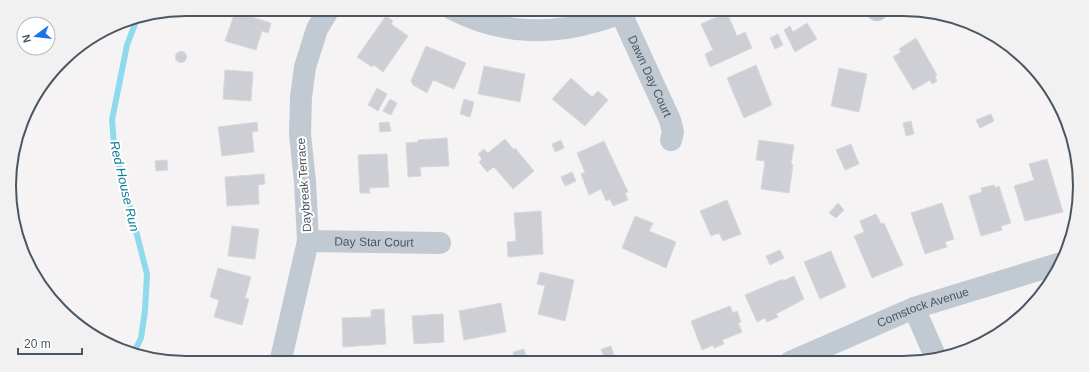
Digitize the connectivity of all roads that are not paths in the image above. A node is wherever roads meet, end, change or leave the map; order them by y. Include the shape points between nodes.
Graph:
1 (325, 16) edge
2 (466, 16) edge
3 (608, 16) edge
4 (624, 16) edge
5 (671, 140) dead end
6 (308, 241) junction
7 (440, 243) dead end
8 (1053, 266) edge
9 (914, 308) junction
10 (934, 353) edge
11 (282, 356) edge
12 (804, 356) edge

1 - 6 street, Daybreak Terrace via 317,29 305,67 301,97 300,134
2 - 3 street via 491,25 526,31 578,27
4 - 5 street, Dawn Day Court via 670,120
6 - 7 street, Day Star Court
6 - 11 street, Daybreak Terrace
8 - 9 street, Comstock Avenue
9 - 10 street
9 - 12 street, Comstock Avenue

